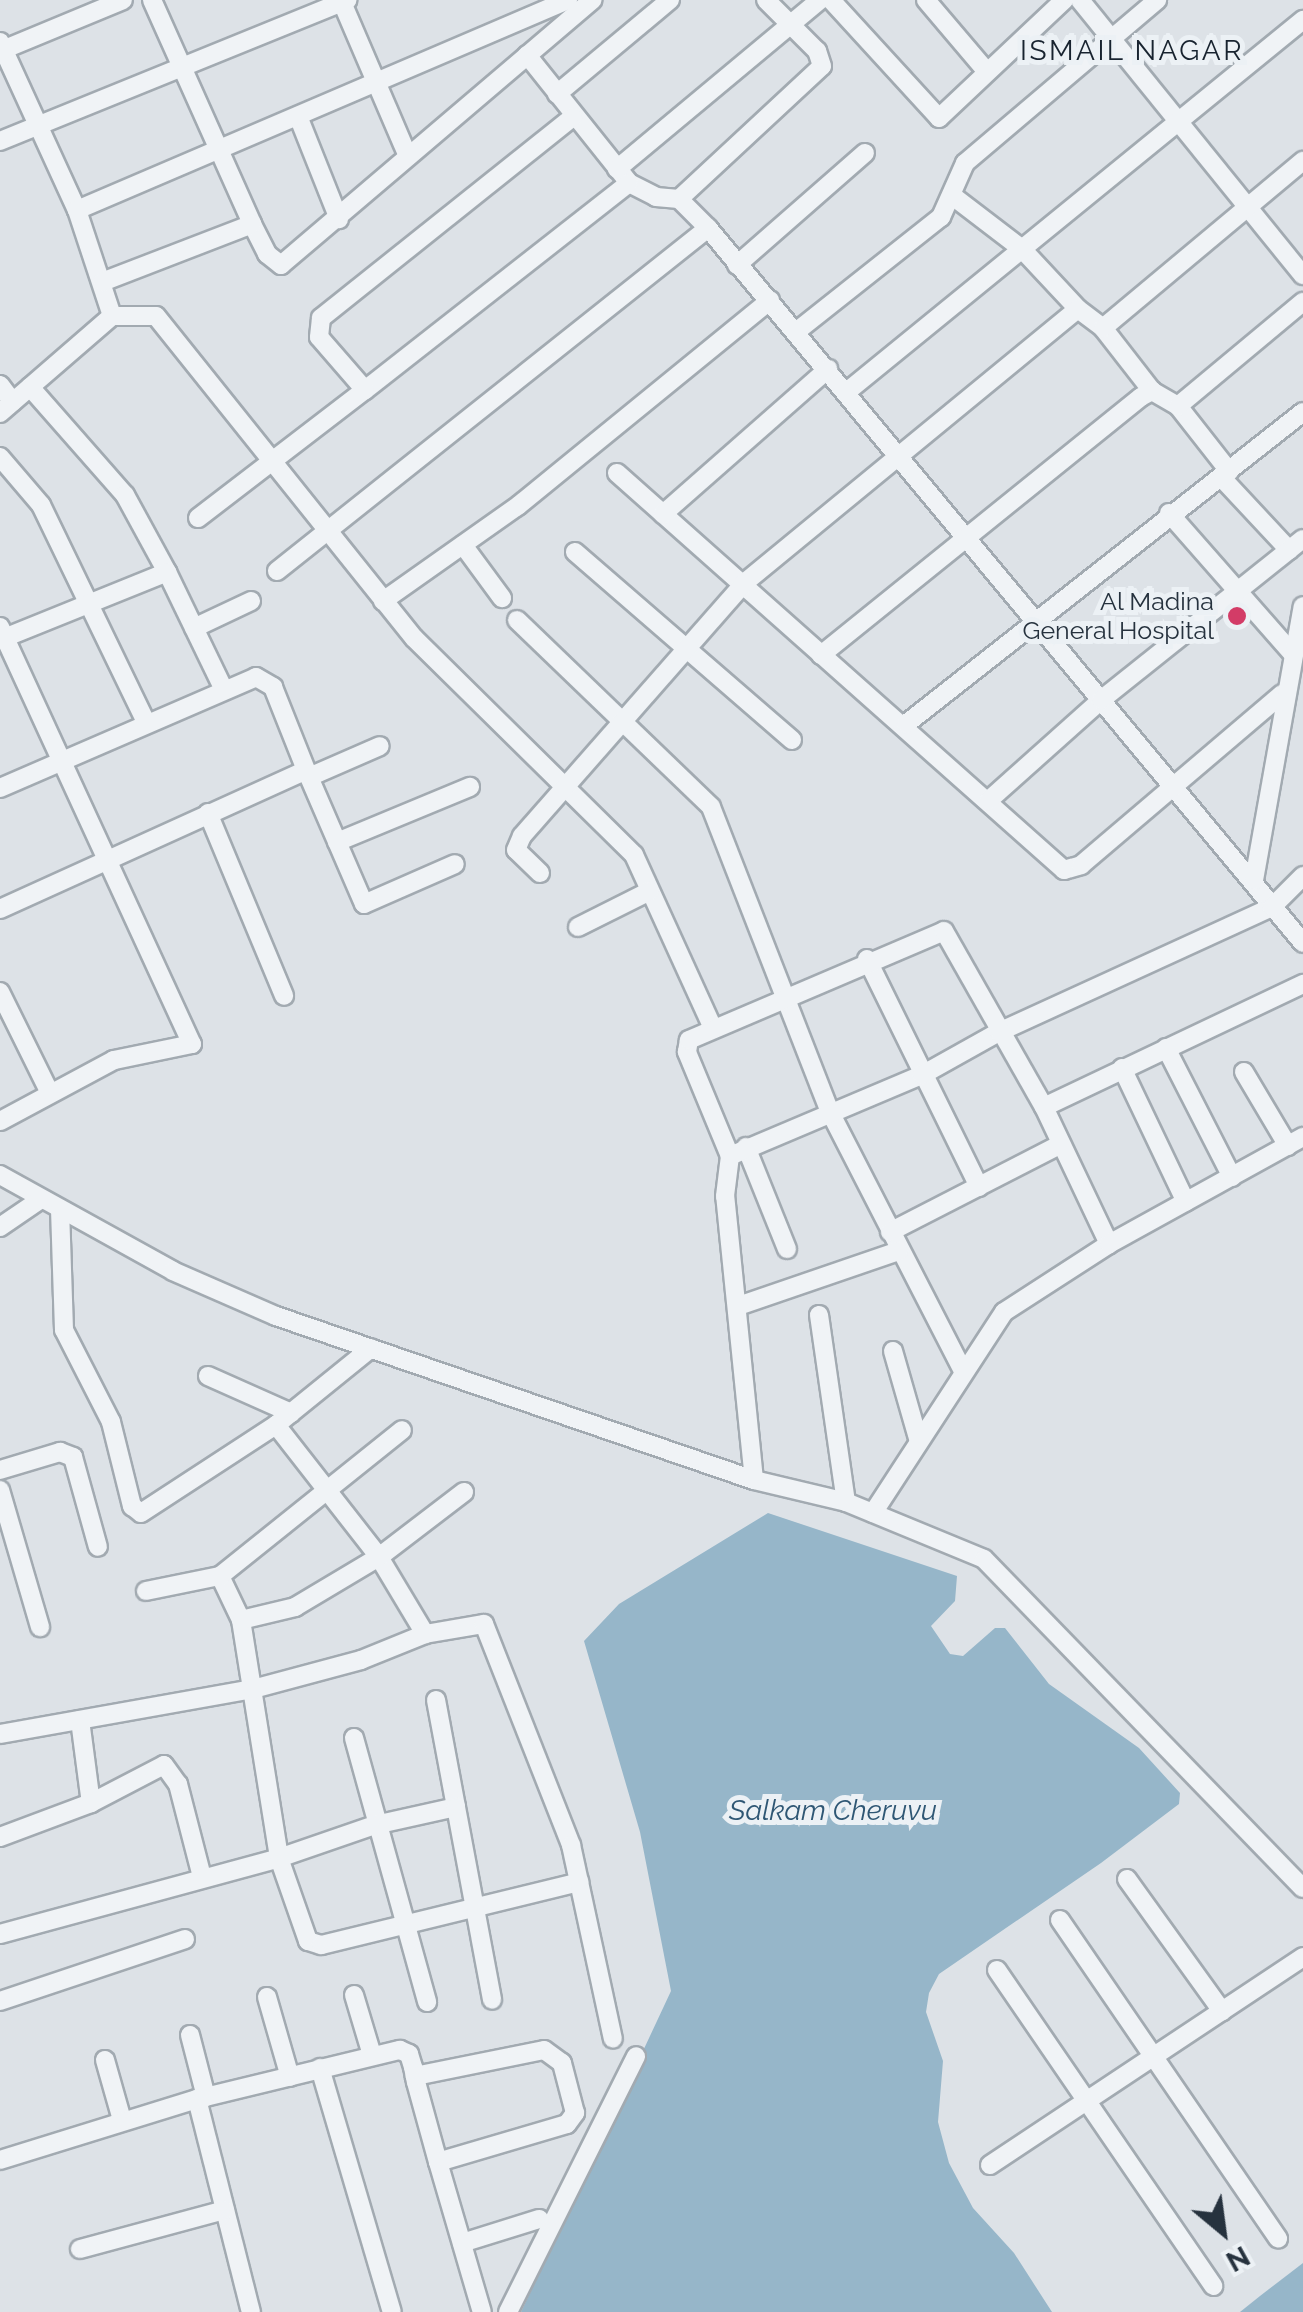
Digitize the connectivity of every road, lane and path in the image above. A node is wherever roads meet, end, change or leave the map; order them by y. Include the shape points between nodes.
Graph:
1 (122, 0) edge
2 (152, 0) edge
3 (592, 0) edge
4 (670, 0) edge
5 (766, 0) edge
6 (820, 0) edge
7 (831, 0) edge
8 (926, 0) edge
9 (1064, 0) edge
10 (1080, 0) edge
11 (1157, 0) edge
12 (343, 1) edge
13 (570, 5) edge
14 (1303, 20) edge
15 (792, 26) junction
16 (1110, 39) junction
17 (1, 47) edge
18 (527, 55) junction
19 (185, 68) junction
20 (987, 72) junction
21 (376, 81) junction
22 (557, 94) junction
23 (298, 116) junction
24 (573, 117) junction
25 (1178, 122) junction
26 (39, 126) junction
27 (0, 141) edge
28 (220, 148) junction
29 (865, 153) dead end
30 (408, 156) junction
31 (1303, 161) edge
32 (623, 176) junction
33 (954, 197) junction
34 (679, 199) junction
35 (1247, 206) junction
36 (77, 210) junction
37 (339, 219) junction
38 (252, 224) junction
39 (708, 228) junction
40 (1022, 249) junction
41 (737, 265) junction
42 (1303, 275) edge
43 (102, 282) junction
44 (770, 300) junction
45 (1303, 302) edge
46 (1078, 309) junction
47 (112, 316) junction
48 (1103, 328) junction
49 (797, 331) junction
50 (828, 369) junction
51 (0, 385) edge
52 (30, 387) junction
53 (365, 390) junction
54 (849, 390) junction
55 (1152, 391) junction
56 (1178, 406) junction
57 (6, 407) edge
58 (1303, 412) edge
59 (896, 452) junction
60 (0, 457) edge
61 (272, 462) junction
62 (617, 472) dead end
63 (1225, 474) junction
64 (1168, 513) junction
65 (663, 514) junction
66 (198, 518) dead end
67 (327, 534) junction
68 (964, 538) junction
69 (1296, 544) edge
70 (463, 545) junction
71 (576, 552) dead end
72 (278, 571) dead end
73 (167, 572) junction
74 (743, 584) junction
75 (1237, 592) junction
76 (502, 598) dead end
77 (250, 600) dead end
78 (383, 601) junction
79 (92, 604) junction
80 (1303, 606) edge
81 (516, 620) dead end
82 (1032, 620) junction
83 (194, 628) junction
84 (3, 642) edge
85 (683, 648) junction
86 (821, 655) junction
87 (1295, 666) edge
88 (222, 686) junction
89 (1282, 694) junction
90 (1101, 700) junction
91 (622, 719) junction
92 (146, 720) junction
93 (906, 724) junction
94 (792, 740) dead end
95 (380, 746) dead end
96 (62, 761) junction
97 (308, 773) junction
98 (1175, 784) junction
99 (569, 786) junction
100 (0, 788) edge
101 (470, 788) dead end
102 (988, 801) junction
103 (208, 813) junction
104 (337, 842) junction
105 (108, 860) junction
106 (455, 864) dead end
107 (540, 872) dead end
108 (1303, 876) edge
109 (1254, 880) junction
110 (650, 891) junction
111 (1272, 907) junction
112 (0, 909) edge
113 (578, 926) dead end
114 (1303, 943) edge
115 (867, 960) junction
116 (1303, 984) edge
117 (0, 992) edge
118 (284, 996) dead end
119 (783, 997) junction
120 (713, 1028) junction
121 (999, 1032) junction
122 (1166, 1048) junction
123 (1122, 1068) junction
124 (1244, 1072) dead end
125 (922, 1075) junction
126 (48, 1091) junction
127 (1044, 1107) junction
128 (830, 1112) junction
129 (0, 1121) edge
130 (1295, 1142) edge
131 (1061, 1144) junction
132 (738, 1152) junction
133 (0, 1176) edge
134 (1232, 1177) junction
135 (979, 1187) junction
136 (41, 1199) junction
137 (1186, 1202) junction
138 (60, 1210) junction
139 (0, 1228) edge
140 (890, 1232) junction
141 (1109, 1244) junction
142 (787, 1249) dead end
143 (898, 1251) junction
144 (738, 1306) junction
145 (818, 1315) dead end
146 (371, 1348) junction
147 (893, 1351) dead end
148 (962, 1368) junction
149 (208, 1376) dead end
150 (284, 1419) junction
151 (402, 1430) dead end
152 (918, 1438) junction
153 (0, 1470) edge
154 (754, 1480) junction
155 (0, 1490) edge
156 (464, 1492) dead end
157 (325, 1493) junction
158 (846, 1502) junction
159 (873, 1514) junction
160 (98, 1547) dead end
161 (379, 1557) junction
162 (220, 1576) junction
163 (146, 1591) dead end
164 (241, 1620) junction
165 (40, 1627) dead end
166 (425, 1634) junction
167 (253, 1690) junction
168 (436, 1700) dead end
169 (80, 1720) junction
170 (0, 1734) edge
171 (354, 1738) dead end
172 (90, 1803) junction
173 (456, 1807) junction
174 (374, 1824) junction
175 (0, 1838) edge
176 (279, 1858) junction
177 (202, 1878) junction
178 (1126, 1879) dead end
179 (579, 1882) junction
180 (1303, 1888) edge
181 (478, 1906) junction
182 (402, 1920) junction
183 (1060, 1920) dead end
184 (0, 1934) edge
185 (186, 1939) dead end
186 (1303, 1957) edge
187 (997, 1970) dead end
188 (354, 1994) dead end
189 (268, 1996) dead end
190 (492, 2000) dead end
191 (0, 2001) edge
192 (426, 2002) dead end
193 (1222, 2011) junction
194 (190, 2035) dead end
195 (613, 2039) dead end
196 (1157, 2054) junction
197 (372, 2055) junction
198 (636, 2056) dead end
199 (105, 2060) dead end
200 (320, 2068) junction
201 (415, 2076) junction
202 (290, 2077) junction
203 (201, 2098) junction
204 (1084, 2102) junction
205 (122, 2120) junction
206 (0, 2146) edge
207 (29, 2147) junction
208 (0, 2160) edge
209 (438, 2162) junction
210 (990, 2165) dead end
211 (225, 2210) junction
212 (540, 2219) dead end
213 (1278, 2238) dead end
214 (462, 2243) junction
215 (80, 2249) dead end
216 (1214, 2286) dead end
217 (252, 2312) edge
218 (392, 2312) edge
219 (482, 2312) edge
220 (508, 2312) edge

1 - 17 street
2 - 19 street
3 - 13 street
4 - 22 street
5 - 15 street
6 - 15 street
7 - 20 street via 939,118
8 - 20 street
9 - 20 street
10 - 16 street
11 - 16 street
12 - 19 street
12 - 21 street
13 - 18 street
13 - 21 street
14 - 25 street
15 - 32 street
15 - 34 street via 822,66
16 - 25 street
16 - 33 street via 965,164
17 - 26 street
18 - 22 street
18 - 30 street
19 - 26 street
19 - 28 street
21 - 23 street
21 - 30 street
22 - 24 street
23 - 28 street
23 - 37 street
24 - 32 street
24 - 53 street via 320,318 318,337
25 - 35 street
25 - 40 street
26 - 27 street
26 - 36 street
28 - 36 street
28 - 38 street
29 - 41 street
30 - 37 street
31 - 35 street
32 - 34 street
32 - 53 street
33 - 40 street
33 - 49 street via 940,217
34 - 39 street
35 - 42 street
35 - 48 street
36 - 43 street
37 - 38 street via 281,266
38 - 43 street
39 - 41 street
39 - 67 street
40 - 46 street
40 - 54 street
41 - 44 street
43 - 47 street
44 - 49 street
44 - 70 street
45 - 56 street
46 - 48 street
46 - 59 street
47 - 52 street
47 - 61 street via 156,316
48 - 55 street
49 - 50 street
50 - 54 street
50 - 65 street
51 - 57 street
52 - 57 street
52 - 73 street via 134,506
53 - 61 street
54 - 59 street
55 - 56 street
55 - 68 street
56 - 63 street
58 - 63 street
59 - 68 street
59 - 74 street
60 - 79 street via 40,505
61 - 66 street
61 - 67 street
62 - 65 street
63 - 64 street
63 - 69 street
64 - 75 street
64 - 82 street
65 - 74 street
67 - 72 street
67 - 78 street
68 - 82 street
68 - 86 street
69 - 75 street
70 - 76 street
70 - 78 street
71 - 85 street
73 - 79 street
73 - 83 street
74 - 85 street
74 - 86 street
75 - 87 street
75 - 90 street
77 - 83 street
78 - 99 street
79 - 84 street
79 - 92 street
80 - 87 street
81 - 91 street
82 - 90 street
82 - 93 street
83 - 88 street
84 - 96 street
85 - 91 street
85 - 94 street
86 - 93 street
87 - 89 street
88 - 92 street
88 - 97 street via 265,676
89 - 98 street
89 - 109 street
90 - 98 street
90 - 102 street
91 - 99 street
91 - 119 street via 711,807
92 - 96 street
93 - 102 street
95 - 97 street
96 - 100 street
96 - 105 street
97 - 103 street
97 - 104 street
98 - 102 street via 1069,870
98 - 109 street
99 - 107 street via 518,844 519,854
99 - 110 street via 634,855
101 - 104 street
103 - 105 street
103 - 118 street
104 - 106 street via 364,904
105 - 112 street
105 - 126 street via 192,1044 114,1060
108 - 111 street
109 - 111 street
110 - 113 street
110 - 120 street
111 - 114 street
111 - 121 street
115 - 119 street
115 - 121 street via 944,931
115 - 125 street
116 - 122 street
117 - 126 street
119 - 120 street
119 - 128 street
120 - 132 street via 686,1048
121 - 125 street
121 - 127 street
122 - 123 street
122 - 134 street
123 - 127 street
123 - 137 street
124 - 130 street
125 - 128 street
125 - 135 street
126 - 129 street
127 - 131 street
128 - 132 street
128 - 140 street
130 - 134 street
131 - 135 street
131 - 141 street
132 - 142 street
132 - 144 street via 724,1173
133 - 136 street
134 - 137 street
135 - 140 street
136 - 138 street
136 - 139 street
137 - 141 street
138 - 146 street via 173,1270
138 - 150 street via 64,1330 110,1422 132,1506 150,1510
140 - 143 street
141 - 148 street via 1004,1312
143 - 144 street
143 - 148 street
144 - 154 street
145 - 158 street
146 - 150 street
146 - 154 street
147 - 152 street
148 - 152 street
149 - 150 street
150 - 157 street
151 - 157 street
152 - 159 street
153 - 160 street via 60,1452 73,1457
154 - 158 street
155 - 165 street
156 - 161 street
157 - 161 street
157 - 162 street
158 - 159 street
159 - 180 street via 984,1559
161 - 164 street via 294,1608
161 - 166 street
162 - 163 street
162 - 164 street
164 - 167 street
166 - 167 street
166 - 179 street via 475,1622 490,1629
167 - 169 street
167 - 176 street
168 - 173 street
169 - 170 street
169 - 172 street
171 - 174 street
172 - 175 street
172 - 177 street via 164,1765 178,1784
173 - 174 street
173 - 181 street
174 - 176 street
174 - 182 street
176 - 177 street
176 - 182 street via 303,1936 313,1944
177 - 184 street
178 - 193 street
179 - 181 street
179 - 195 street
181 - 182 street
181 - 190 street
182 - 192 street
183 - 196 street
185 - 191 street
186 - 193 street
187 - 204 street
188 - 197 street
189 - 202 street
193 - 196 street
194 - 203 street
196 - 204 street
196 - 213 street
197 - 200 street
197 - 201 street via 404,2051
198 - 220 street
199 - 205 street
200 - 202 street
200 - 218 street
201 - 209 street
201 - 209 street via 544,2050 562,2063 573,2100 567,2124
202 - 203 street
203 - 205 street
203 - 211 street
204 - 210 street
204 - 216 street
205 - 207 street
206 - 207 street
207 - 208 street
209 - 214 street
211 - 215 street
211 - 217 street
212 - 214 street
214 - 219 street

